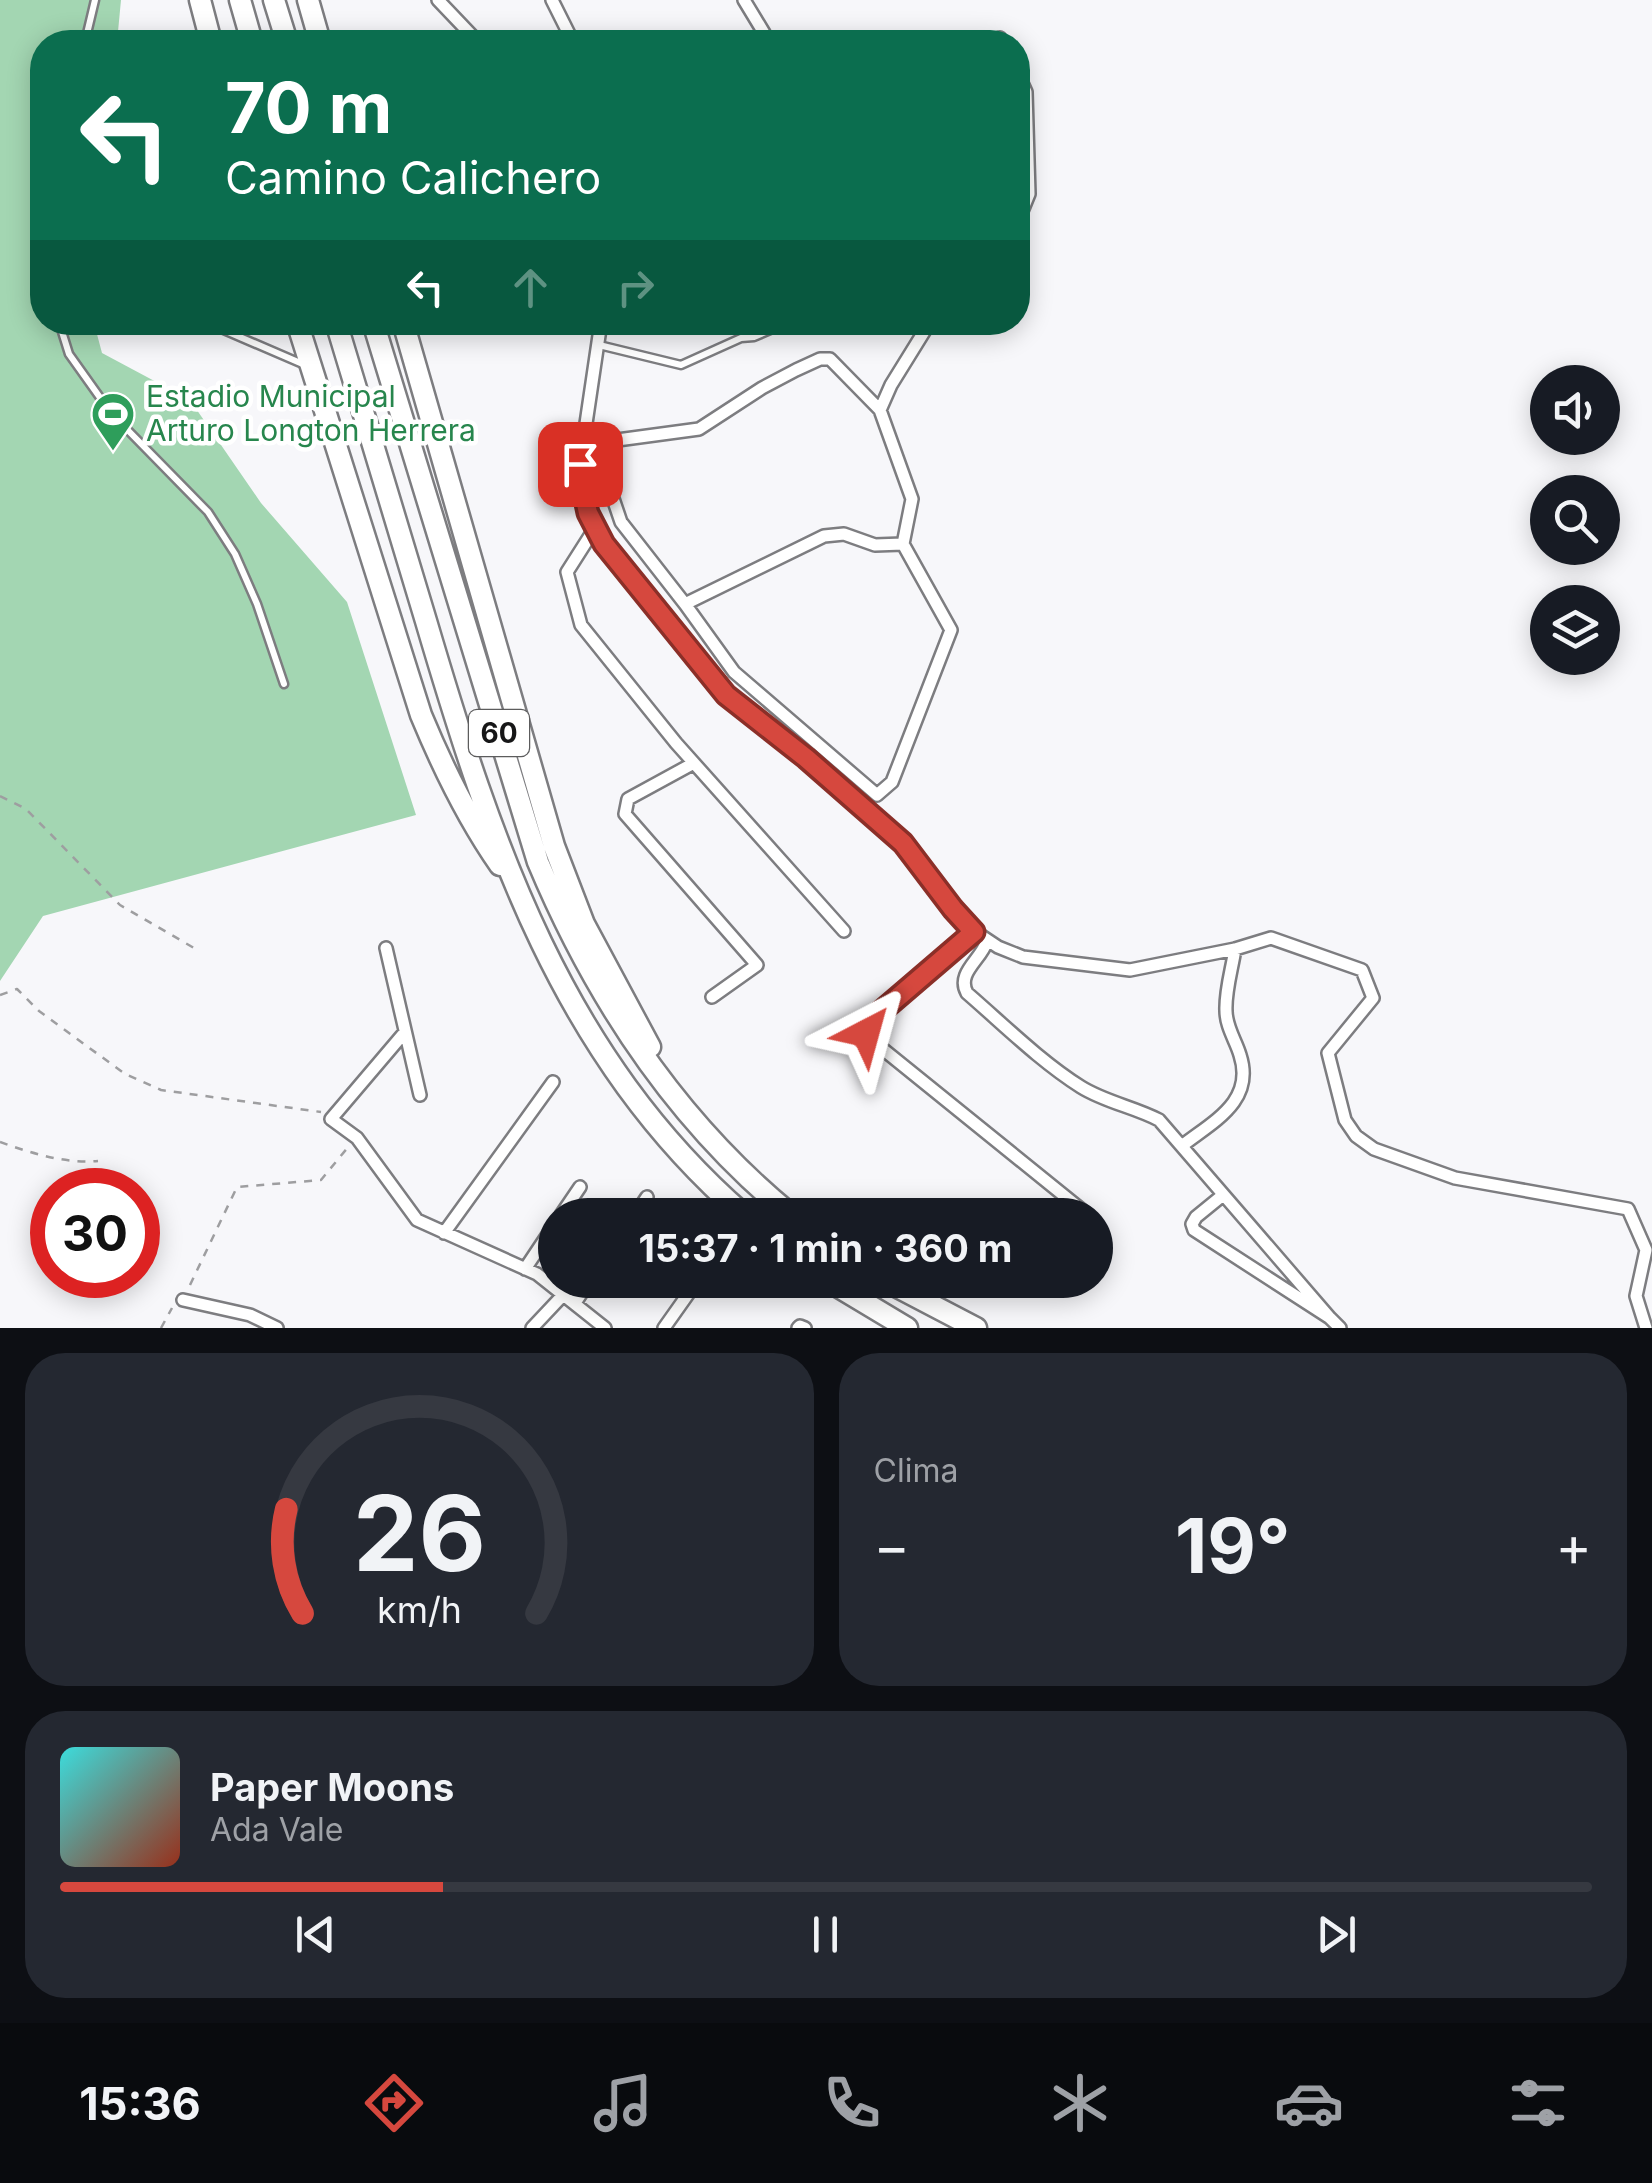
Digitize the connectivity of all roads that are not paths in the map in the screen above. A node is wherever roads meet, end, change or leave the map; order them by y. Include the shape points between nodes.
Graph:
1 (94, 0) edge
2 (200, 0) edge
3 (240, 0) edge
4 (274, 0) edge
5 (308, 0) edge
6 (438, 0) edge
7 (552, 0) edge
8 (744, 0) edge
9 (88, 30) edge
10 (208, 30) edge
11 (249, 30) edge
12 (284, 30) edge
13 (317, 30) edge
14 (467, 30) edge
15 (567, 30) edge
16 (762, 30) edge
17 (63, 335) edge
18 (235, 335) edge
19 (301, 335) edge
20 (340, 335) edge
21 (377, 335) edge
22 (407, 335) edge
23 (599, 335) edge
24 (759, 335) edge
25 (922, 335) edge
26 (598, 345) junction
27 (311, 368) junction
28 (880, 410) junction
29 (584, 438) junction
30 (610, 440) junction
31 (595, 528) junction
32 (903, 544) junction
33 (685, 604) junction
34 (284, 684) dead end
35 (694, 763) junction
36 (516, 887) junction
37 (844, 931) dead end
38 (974, 932) junction
39 (987, 940) junction
40 (386, 948) dead end
41 (1235, 949) junction
42 (712, 997) dead end
43 (406, 1032) junction
44 (553, 1082) dead end
45 (420, 1095) dead end
46 (687, 1115) junction
47 (1183, 1145) junction
48 (580, 1186) dead end
49 (1223, 1195) junction
50 (572, 1198) edge
51 (727, 1198) edge
52 (772, 1198) edge
53 (1067, 1198) edge
54 (444, 1233) junction
55 (538, 1250) edge
56 (525, 1269) junction
57 (538, 1275) edge
58 (569, 1298) joint
59 (685, 1298) edge
60 (856, 1298) edge
61 (918, 1298) edge
62 (183, 1300) road end
63 (1330, 1318) junction
64 (277, 1328) edge
65 (532, 1328) edge
66 (605, 1328) edge
67 (664, 1328) edge
68 (907, 1328) edge
69 (976, 1328) edge
70 (1340, 1328) edge
71 (1646, 1328) edge

1 - 9 lane
2 - 10 highway
3 - 11 highway
4 - 12 highway
5 - 13 highway
6 - 14 street
7 - 15 street
8 - 16 street
17 - 34 lane via 111,413 208,512 235,554
18 - 27 lane
19 - 27 highway
20 - 36 highway, 60 via 459,733
21 - 46 highway, 60 via 538,862 605,998
22 - 46 highway via 554,846 584,924
23 - 26 street
24 - 26 lane via 682,364
25 - 28 street
26 - 29 street
27 - 36 highway via 421,715 476,830
28 - 30 street via 830,360 820,359 699,428
28 - 32 street via 912,499
29 - 30 street
29 - 31 street via 581,480
30 - 33 street via 606,478 621,522
31 - 35 street via 567,572 581,624
31 - 38 street via 726,695 903,843
32 - 33 street via 824,536
32 - 33 street via 951,630 892,782 877,795 734,672
35 - 37 street
35 - 42 street via 628,800 625,814 757,965
36 - 51 highway, 60 via 566,993 621,1079
38 - 39 street
38 - 53 street via 869,1022 866,1033
39 - 41 street via 1023,958 1130,970
39 - 47 street via 964,975 967,994 1082,1088 1160,1120
40 - 43 street
41 - 47 street via 1226,1009 1242,1062 1242,1091
41 - 71 street via 1271,938 1362,970 1373,998 1328,1053 1341,1112 1364,1143 1455,1178 1628,1209 1646,1250 1636,1296
43 - 45 street
43 - 54 street via 331,1119 356,1138 417,1220
44 - 54 street
46 - 52 highway, 60
47 - 49 street
48 - 50 street
49 - 63 street
49 - 63 street via 1196,1217 1194,1230
54 - 56 street
55 - 56 street
56 - 57 street
58 - 65 street
58 - 66 street
59 - 67 street
60 - 68 highway
61 - 69 highway
62 - 64 street
63 - 70 street

